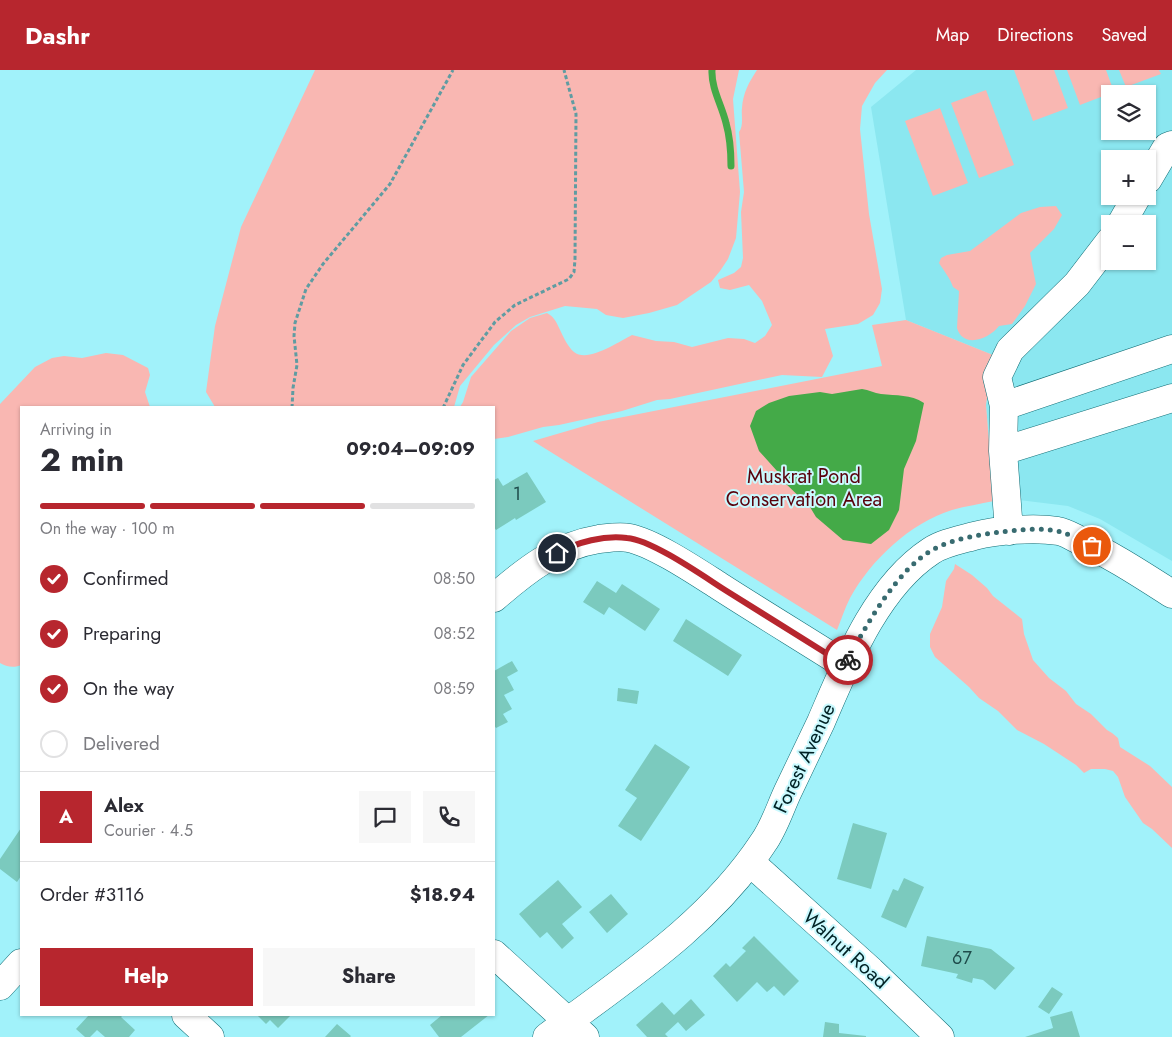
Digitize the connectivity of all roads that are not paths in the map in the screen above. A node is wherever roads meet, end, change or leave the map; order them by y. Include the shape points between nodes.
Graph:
1 (1172, 146) edge
2 (1156, 165) edge
3 (1101, 253) edge
4 (1172, 349) edge
5 (1172, 398) edge
6 (1004, 406) junction
7 (1003, 451) junction
8 (1009, 531) junction
9 (1172, 594) edge
10 (495, 597) edge
11 (845, 665) junction
12 (750, 862) junction
13 (495, 955) edge
14 (20, 964) edge
15 (0, 986) edge
16 (187, 1016) edge
17 (567, 1032) edge
18 (210, 1037) edge
19 (940, 1037) edge

1 - 2 street via 1166,147
3 - 6 street via 1077,284 1010,350 997,376
4 - 6 street
5 - 7 street
6 - 7 street
7 - 8 street
8 - 9 street, Forest Avenue via 1060,531 1121,562
8 - 11 street, Forest Avenue via 954,542 933,550 916,563 883,600
10 - 11 street via 528,570 568,548 608,538 629,538 688,566
11 - 12 street, Forest Avenue via 807,754 765,841
12 - 17 street, Forest Avenue via 691,927
12 - 19 street, Walnut Road
13 - 17 street
14 - 15 street
16 - 18 street

